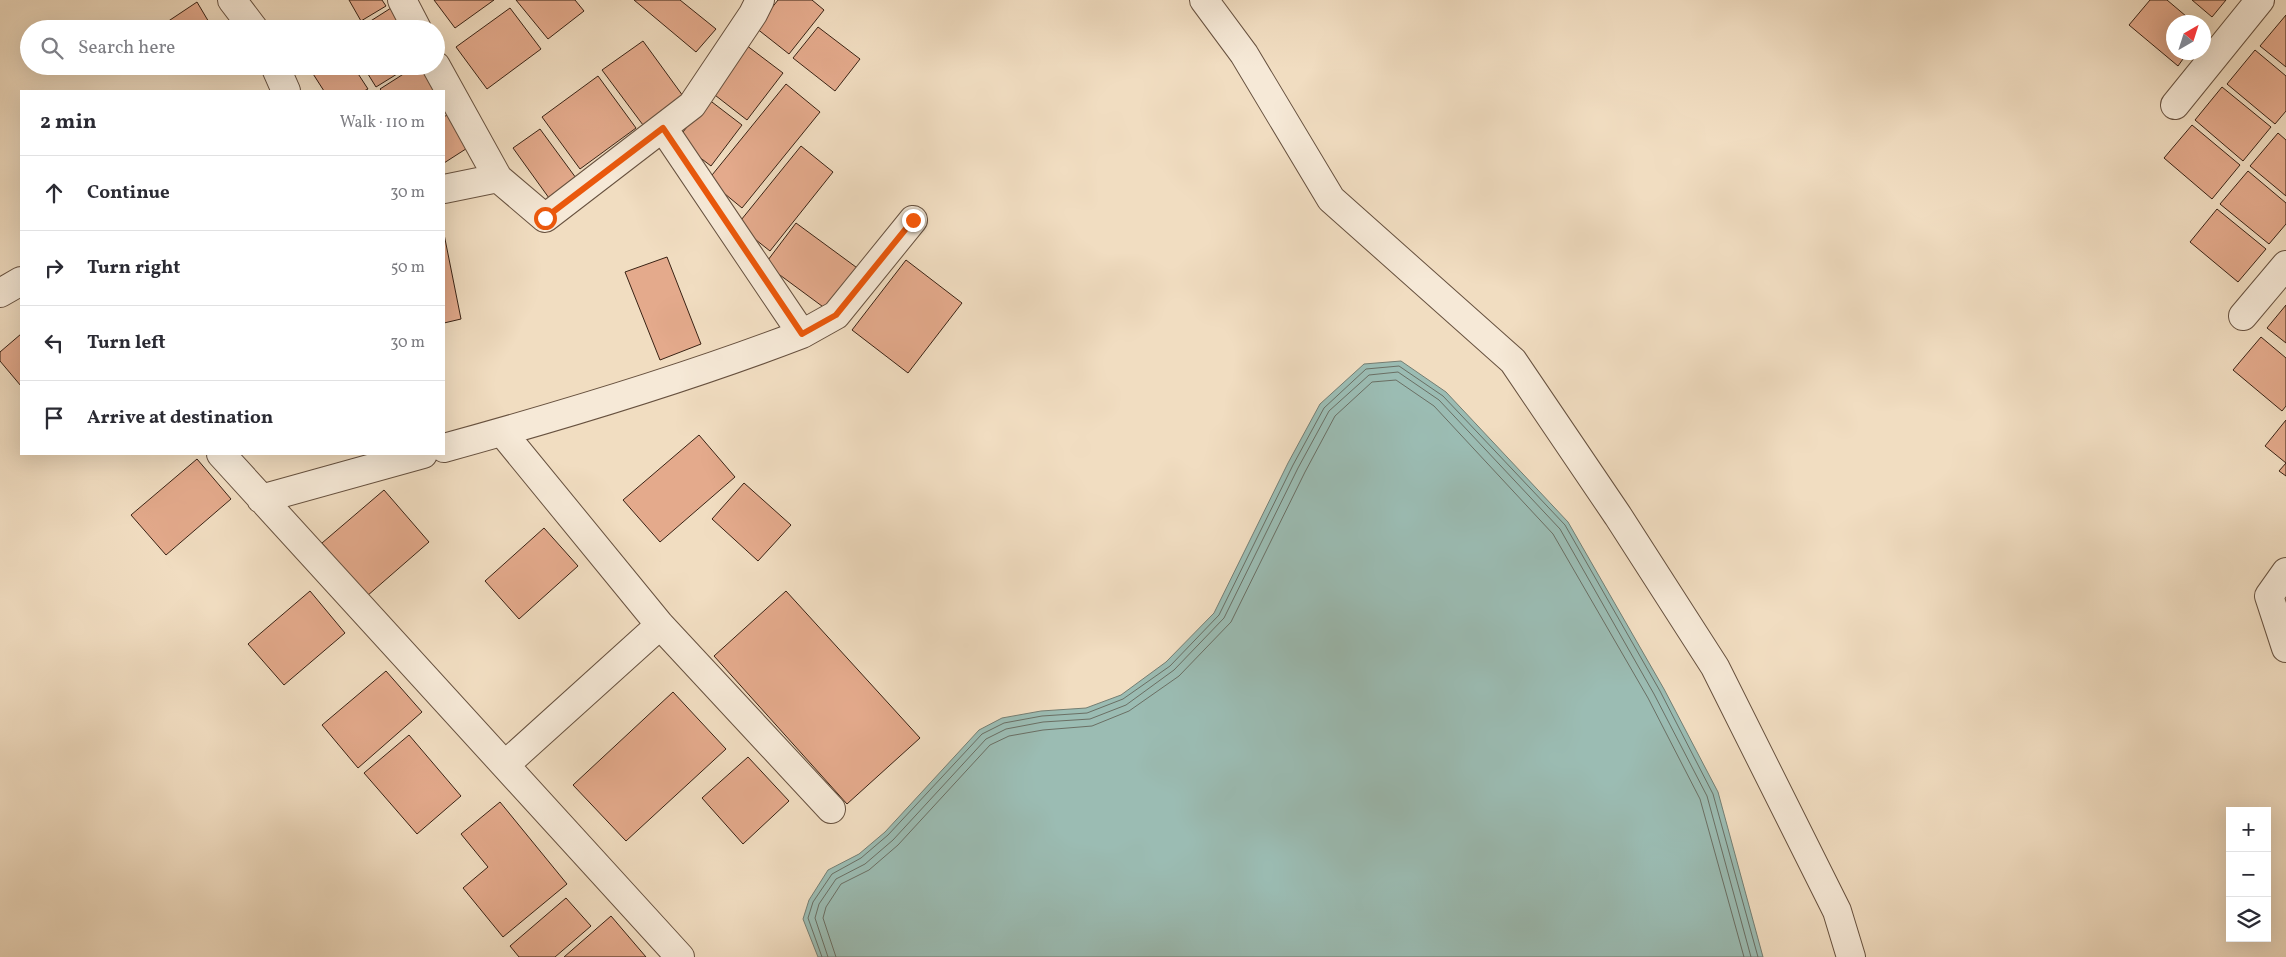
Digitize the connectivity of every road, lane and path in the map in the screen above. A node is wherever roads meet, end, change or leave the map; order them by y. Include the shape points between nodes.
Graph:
1 (232, 0) edge
2 (402, 0) edge
3 (760, 0) edge
4 (1204, 0) edge
5 (2260, 0) edge
6 (247, 20) edge
7 (412, 20) edge
8 (279, 75) edge
9 (441, 75) edge
10 (286, 90) edge
11 (2175, 105) dead end
12 (663, 128) junction
13 (498, 178) junction
14 (445, 189) edge
15 (913, 220) dead end
16 (2286, 265) edge
17 (20, 282) edge
18 (0, 293) edge
19 (2243, 316) dead end
20 (802, 334) junction
21 (502, 432) junction
22 (445, 448) edge
23 (221, 455) edge
24 (419, 455) edge
25 (261, 499) junction
26 (2286, 572) edge
27 (660, 625) junction
28 (2286, 648) edge
29 (505, 766) junction
30 (831, 809) dead end
31 (680, 957) edge
32 (1851, 957) edge

1 - 6 street
2 - 7 street
3 - 12 street via 692,105
4 - 32 street via 1244,54 1331,199 1513,361 1618,516 1715,668 1837,911
5 - 11 street
8 - 10 street
9 - 13 street
12 - 13 street via 545,218
12 - 20 street
13 - 14 street
15 - 20 street via 836,315
16 - 19 street
17 - 18 street
20 - 21 street via 745,356
21 - 22 street
21 - 27 street
23 - 25 street
24 - 25 street
25 - 29 street
26 - 28 street via 2269,596
27 - 29 street
27 - 30 street
29 - 31 street

